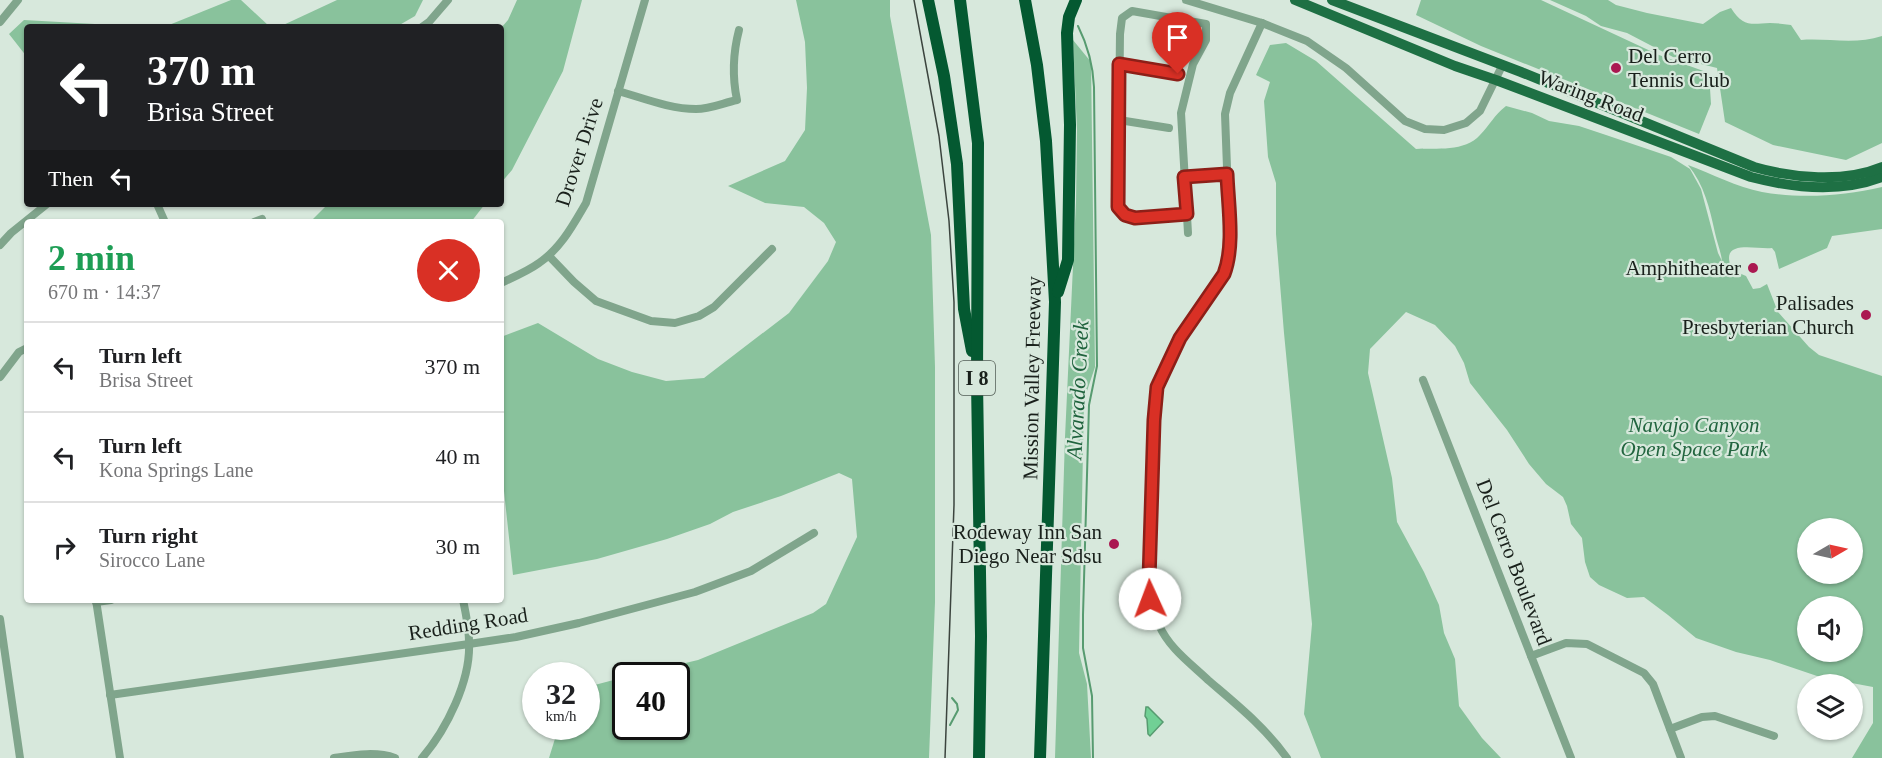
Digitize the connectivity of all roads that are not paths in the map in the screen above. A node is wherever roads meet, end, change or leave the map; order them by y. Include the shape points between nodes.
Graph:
1 (18, 0) edge
2 (448, 0) edge
3 (645, 0) edge
4 (928, 0) edge
5 (960, 0) edge
6 (1025, 0) edge
7 (1076, 0) edge
8 (1186, 0) edge
9 (1295, 0) edge
10 (1332, 0) edge
11 (0, 22) edge
12 (1262, 23) junction
13 (426, 24) edge
14 (739, 30) dead end
15 (1119, 64) junction
16 (1502, 66) junction
17 (1178, 74) dead end
18 (1496, 80) junction
19 (618, 92) junction
20 (1119, 120) junction
21 (1169, 128) dead end
22 (1882, 167) edge
23 (1227, 174) junction
24 (1184, 177) junction
25 (1882, 177) edge
26 (42, 207) edge
27 (1187, 214) junction
28 (28, 219) edge
29 (24, 223) edge
30 (1188, 233) dead end
31 (0, 245) edge
32 (772, 249) dead end
33 (549, 256) junction
34 (504, 282) edge
35 (1055, 302) junction
36 (24, 350) edge
37 (0, 376) edge
38 (1423, 380) dead end
39 (977, 382) junction
40 (814, 533) dead end
41 (96, 603) edge
42 (464, 603) edge
43 (0, 619) edge
44 (469, 644) junction
45 (1531, 656) junction
46 (110, 695) junction
47 (1670, 729) junction
48 (1774, 736) dead end
49 (20, 758) edge
50 (120, 758) edge
51 (334, 758) edge
52 (395, 758) edge
53 (422, 758) edge
54 (979, 758) edge
55 (1040, 758) edge
56 (1287, 758) edge
57 (1571, 758) edge
58 (1681, 758) edge

1 - 11 street
2 - 13 street
3 - 19 street, Drover Drive
4 - 39 highway via 957,164 964,309
5 - 39 highway, I 8 via 978,143
6 - 35 highway, Mission Valley Freeway via 1046,141
7 - 35 highway via 1066,33 1070,136 1068,260
8 - 12 street
9 - 18 main road, Waring Road
10 - 16 main road, Waring Road
12 - 18 street via 1326,53 1406,121 1425,129 1444,130 1466,123 1480,111
12 - 23 street via 1227,104
14 - 19 street via 733,63 737,100 696,109 681,108
15 - 17 street
15 - 20 street
15 - 24 street via 1122,18 1132,11 1206,24 1206,40 1193,64 1181,113
16 - 18 street
16 - 22 main road, Waring Road via 1754,167 1804,177 1842,176
18 - 25 main road, Waring Road via 1776,184 1841,186
19 - 33 street, Drover Drive via 586,203
20 - 21 street
20 - 27 street via 1118,207 1135,218
23 - 24 street
23 - 56 street via 1228,263 1180,338 1155,399 1150,599 1170,644 1254,720
24 - 27 street
26 - 28 street
27 - 30 street
29 - 31 street
32 - 33 street via 707,312 691,320 667,323 596,301
33 - 34 street, Drover Drive
35 - 55 highway, Mission Valley Freeway
36 - 37 street
38 - 45 street, Del Cerro Boulevard
39 - 54 highway, I 8
40 - 44 street, Redding Road via 752,572 695,592 579,623
41 - 46 street
42 - 44 street
43 - 49 street
44 - 46 street, Redding Road
44 - 53 street via 455,704
45 - 47 street via 1566,643 1587,644 1644,673 1653,684
45 - 57 street, Del Cerro Boulevard
46 - 50 street
47 - 48 street via 1715,716
47 - 58 street
51 - 52 street via 359,754

